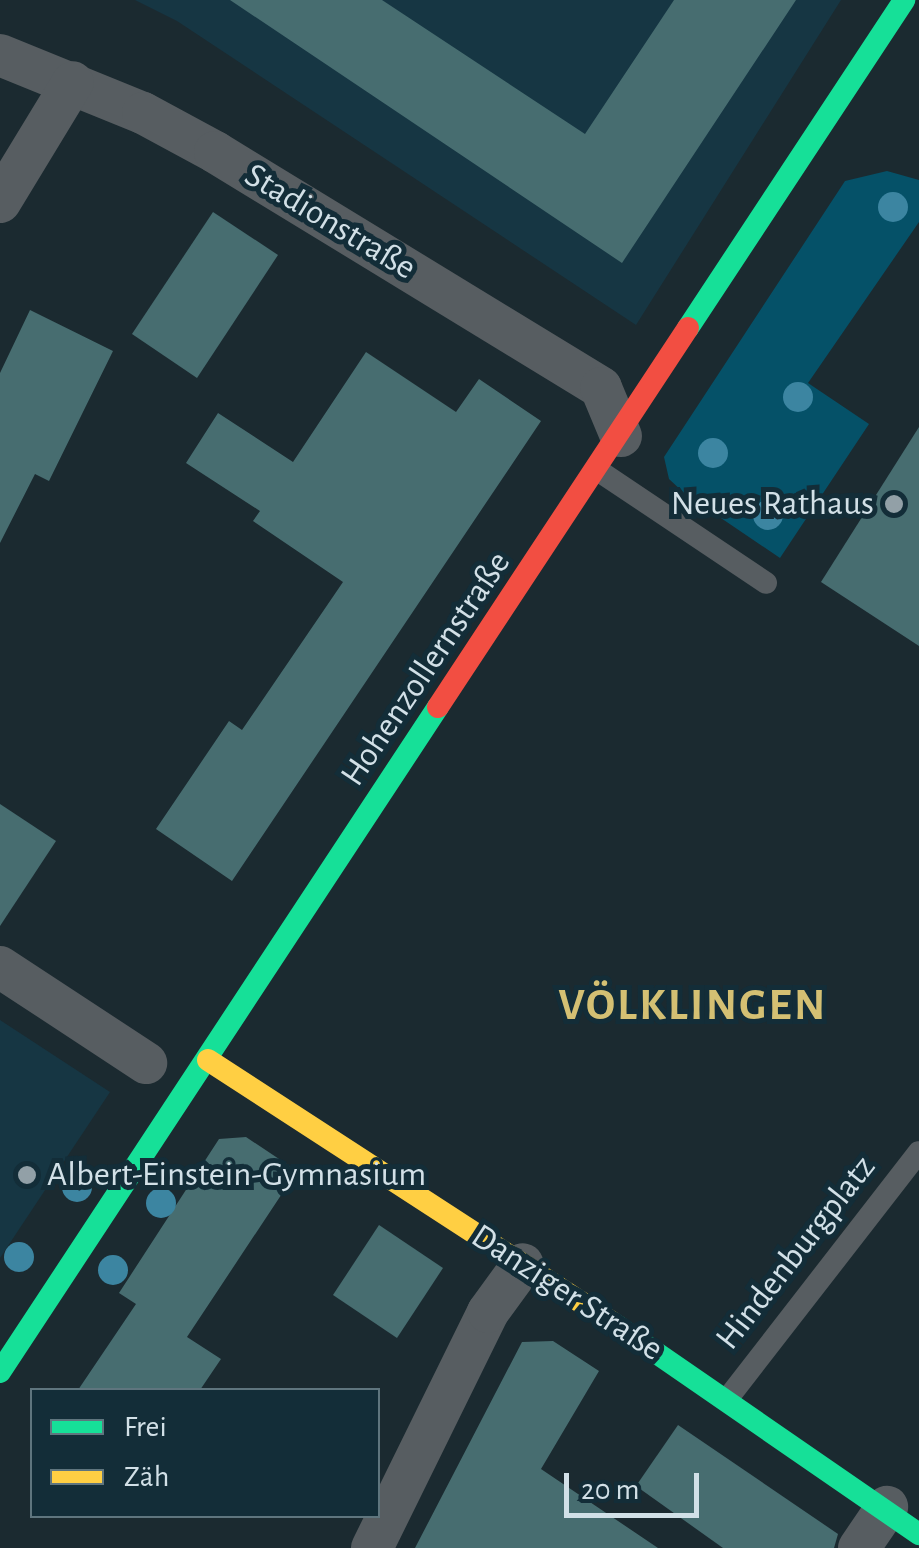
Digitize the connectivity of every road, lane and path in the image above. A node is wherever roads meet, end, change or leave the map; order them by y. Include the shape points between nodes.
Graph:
1 (904, 0) edge
2 (0, 56) edge
3 (73, 82) junction
4 (0, 202) edge
5 (610, 454) junction
6 (766, 583) dead end
7 (0, 967) edge
8 (208, 1060) junction
9 (146, 1063) dead end
10 (919, 1152) edge
11 (523, 1264) junction
12 (0, 1372) edge
13 (728, 1398) junction
14 (886, 1507) junction
15 (919, 1534) edge
16 (372, 1548) edge
17 (859, 1548) edge

1 - 5 main road, Hohenzollernstraße
2 - 3 street, Stadionstraße
3 - 4 street
3 - 5 street, Stadionstraße via 215,152 601,388
5 - 6 lane
5 - 8 main road, Hohenzollernstraße
7 - 9 street
8 - 11 main road, Danziger Straße
8 - 12 main road, Hohenzollernstraße
10 - 13 lane, Hindenburgplatz
11 - 13 main road, Danziger Straße
11 - 16 street via 488,1312
13 - 14 main road, Danziger Straße
14 - 15 main road, Danziger Straße
14 - 17 street

